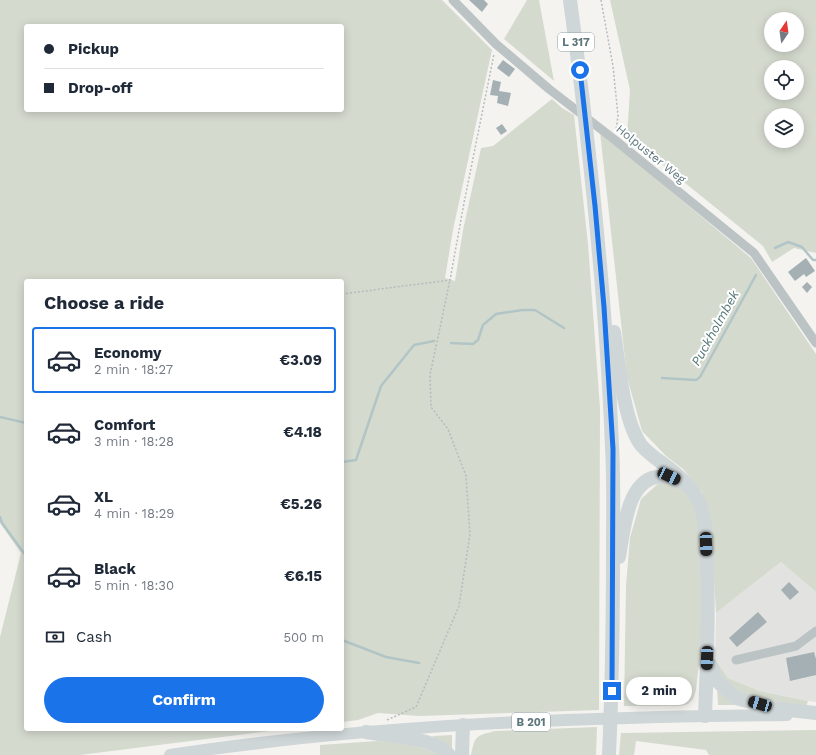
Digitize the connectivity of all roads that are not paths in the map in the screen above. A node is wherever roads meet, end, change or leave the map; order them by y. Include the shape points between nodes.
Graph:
1 (453, 0) edge
2 (570, 0) edge
3 (604, 307) junction
4 (816, 343) edge
5 (688, 485) junction
6 (613, 592) junction
7 (816, 630) edge
8 (707, 658) junction
9 (736, 660) dead end
10 (816, 714) edge
11 (705, 716) junction
12 (463, 725) junction
13 (366, 732) junction
14 (609, 754) edge
15 (170, 755) edge
16 (449, 755) edge
17 (462, 755) edge

1 - 4 street, Holpuster Weg via 496,44 549,89 616,140 754,253
2 - 3 highway, L 317 via 590,155
3 - 5 highway via 614,330 622,385 635,435 646,451
3 - 6 highway, L 317 via 613,449
5 - 6 highway via 669,476 658,476 648,479 641,485 628,509
5 - 8 highway via 698,501 705,528 708,592
6 - 14 highway
7 - 9 street via 796,646
8 - 10 highway via 716,680 736,698 772,708
8 - 11 highway
10 - 11 main road, B 201
11 - 12 main road, B 201
12 - 13 main road, B 201
12 - 17 highway
13 - 15 main road, B 201
13 - 16 highway via 429,742 445,750

